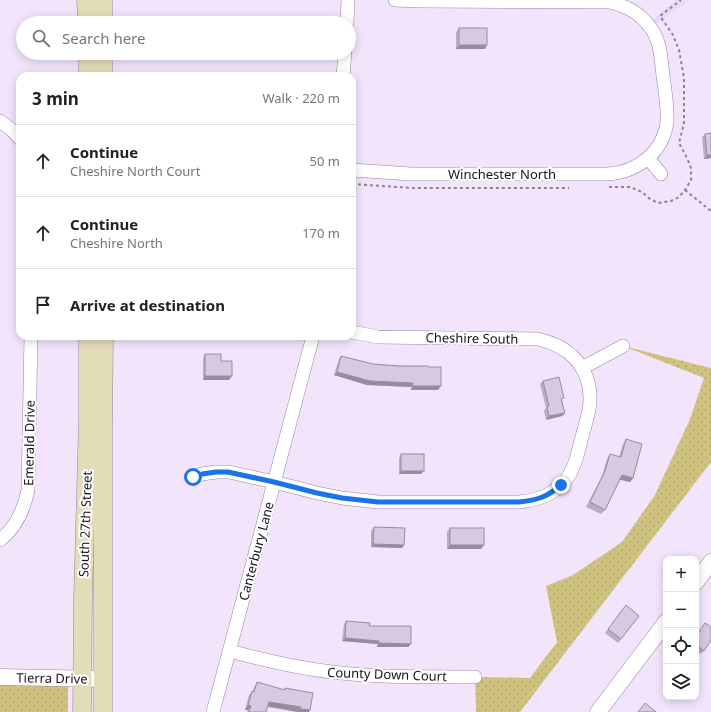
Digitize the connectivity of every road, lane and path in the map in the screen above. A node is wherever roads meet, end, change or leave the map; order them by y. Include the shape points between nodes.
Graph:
1 (86, 0) edge
2 (103, 0) edge
3 (348, 0) edge
4 (395, 0) edge
5 (681, 0) edge
6 (87, 16) edge
7 (103, 16) edge
8 (347, 16) edge
9 (88, 60) edge
10 (103, 60) edge
11 (344, 60) edge
12 (88, 72) edge
13 (103, 72) edge
14 (343, 72) edge
15 (0, 121) edge
16 (16, 134) edge
17 (648, 158) junction
18 (356, 170) edge
19 (661, 174) dead end
20 (356, 184) edge
21 (607, 187) dead end
22 (576, 188) dead end
23 (685, 190) junction
24 (711, 211) edge
25 (356, 333) edge
26 (31, 340) edge
27 (88, 340) edge
28 (104, 340) edge
29 (312, 340) edge
30 (623, 346) dead end
31 (582, 368) junction
32 (193, 477) dead end
33 (274, 482) junction
34 (0, 540) edge
35 (711, 562) edge
36 (699, 578) edge
37 (663, 626) edge
38 (230, 651) junction
39 (0, 677) edge
40 (475, 677) dead end
41 (83, 679) junction
42 (103, 679) junction
43 (82, 712) edge
44 (103, 712) edge
45 (213, 712) edge
46 (598, 712) edge

1 - 6 main road
2 - 7 main road
3 - 8 street
4 - 17 street, Winchester North via 609,2 633,11 651,27 657,39 667,113 662,138
5 - 23 path via 660,16 673,35 679,50 684,78 684,123 679,143 691,168 691,180
9 - 12 main road
10 - 13 main road
11 - 14 street
15 - 16 street
17 - 18 street, Winchester North via 638,166 617,174 411,174
17 - 19 street
20 - 22 path via 413,188
21 - 23 path via 630,187 658,203 671,201
23 - 24 path
25 - 31 street, Cheshire South via 378,336 538,339 550,341 563,348
26 - 34 street, Emerald Drive via 28,490 20,516
27 - 41 main road, South 27th Street
28 - 42 main road, South 27th Street
29 - 33 street, Canterbury Lane
30 - 31 street
31 - 33 street, Cheshire South via 588,380 590,401 574,466 561,485 543,497 519,502 378,502 336,497
32 - 33 street, Cheshire South via 228,472
33 - 38 street, Canterbury Lane
35 - 36 street
37 - 46 street
38 - 40 street, County Down Court via 291,666 369,676
38 - 45 street, Canterbury Lane via 219,672
39 - 41 street, Tierra Drive
41 - 42 street, Tierra Drive
41 - 43 main road, South 27th Street
42 - 44 main road, South 27th Street

